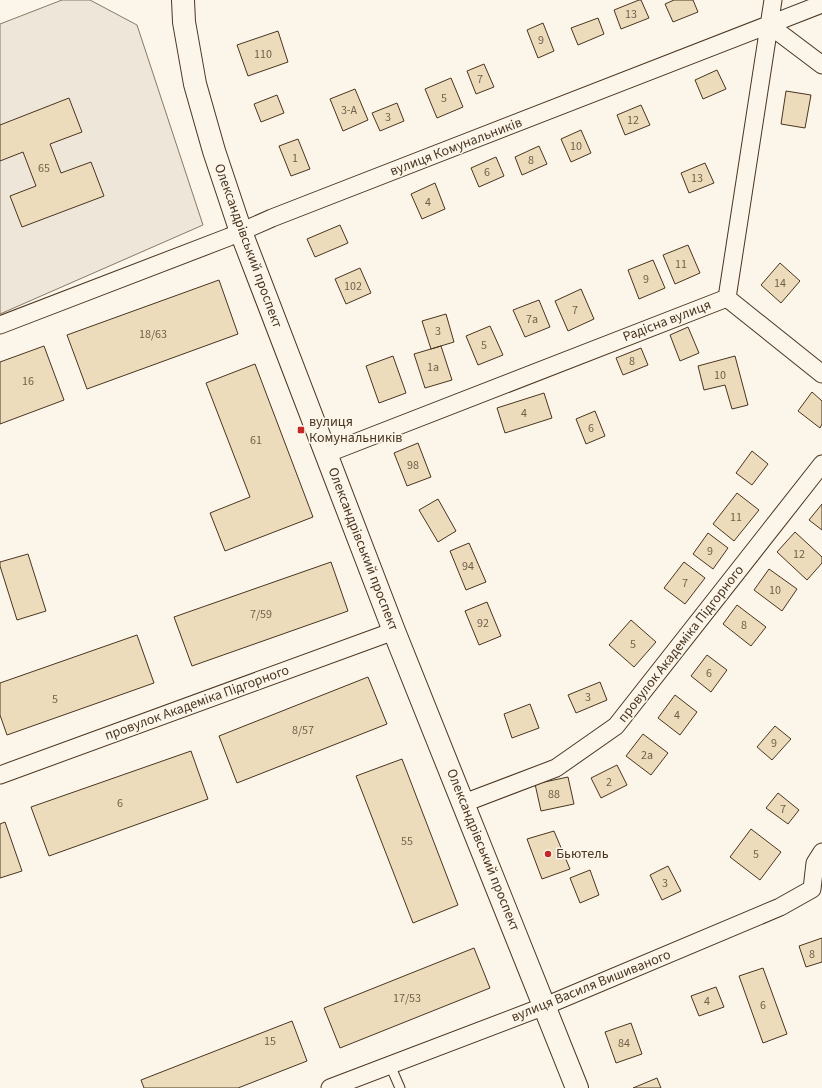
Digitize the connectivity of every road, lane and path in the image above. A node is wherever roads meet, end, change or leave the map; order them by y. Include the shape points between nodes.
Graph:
1 (183, 0) edge
2 (773, 0) edge
3 (822, 4) edge
4 (769, 25) junction
5 (822, 65) edge
6 (241, 232) junction
7 (727, 298) junction
8 (0, 325) edge
9 (822, 374) edge
10 (326, 454) junction
11 (822, 464) edge
12 (394, 631) junction
13 (0, 775) edge
14 (464, 803) junction
15 (822, 852) edge
16 (817, 890) edge
17 (545, 1006) junction
18 (390, 1065) junction
19 (330, 1088) edge
20 (400, 1088) edge
21 (577, 1088) edge

1 - 6 main road, Олександрівський проспект via 184,22 195,84
2 - 4 street, Радісна вулиця
3 - 4 street, вулиця Комунальників
4 - 5 street
4 - 6 street, вулиця Комунальників
4 - 7 street, Радісна вулиця
6 - 8 street, вулиця Комунальників
6 - 10 main road, Олександрівський проспект
7 - 9 street
7 - 10 street, Радісна вулиця
10 - 12 main road, Олександрівський проспект
11 - 14 street, провулок Академіка Підгорного via 616,726 556,768
12 - 13 street, провулок Академіка Підгорного
12 - 14 main road, Олександрівський проспект
14 - 17 main road, Олександрівський проспект
15 - 16 street, вулиця Василя Вишиваного via 815,863
16 - 17 street, вулиця Василя Вишиваного
17 - 18 street, вулиця Василя Вишиваного
17 - 21 main road, Олександрівський проспект
18 - 19 street, вулиця Василя Вишиваного
18 - 20 lane

